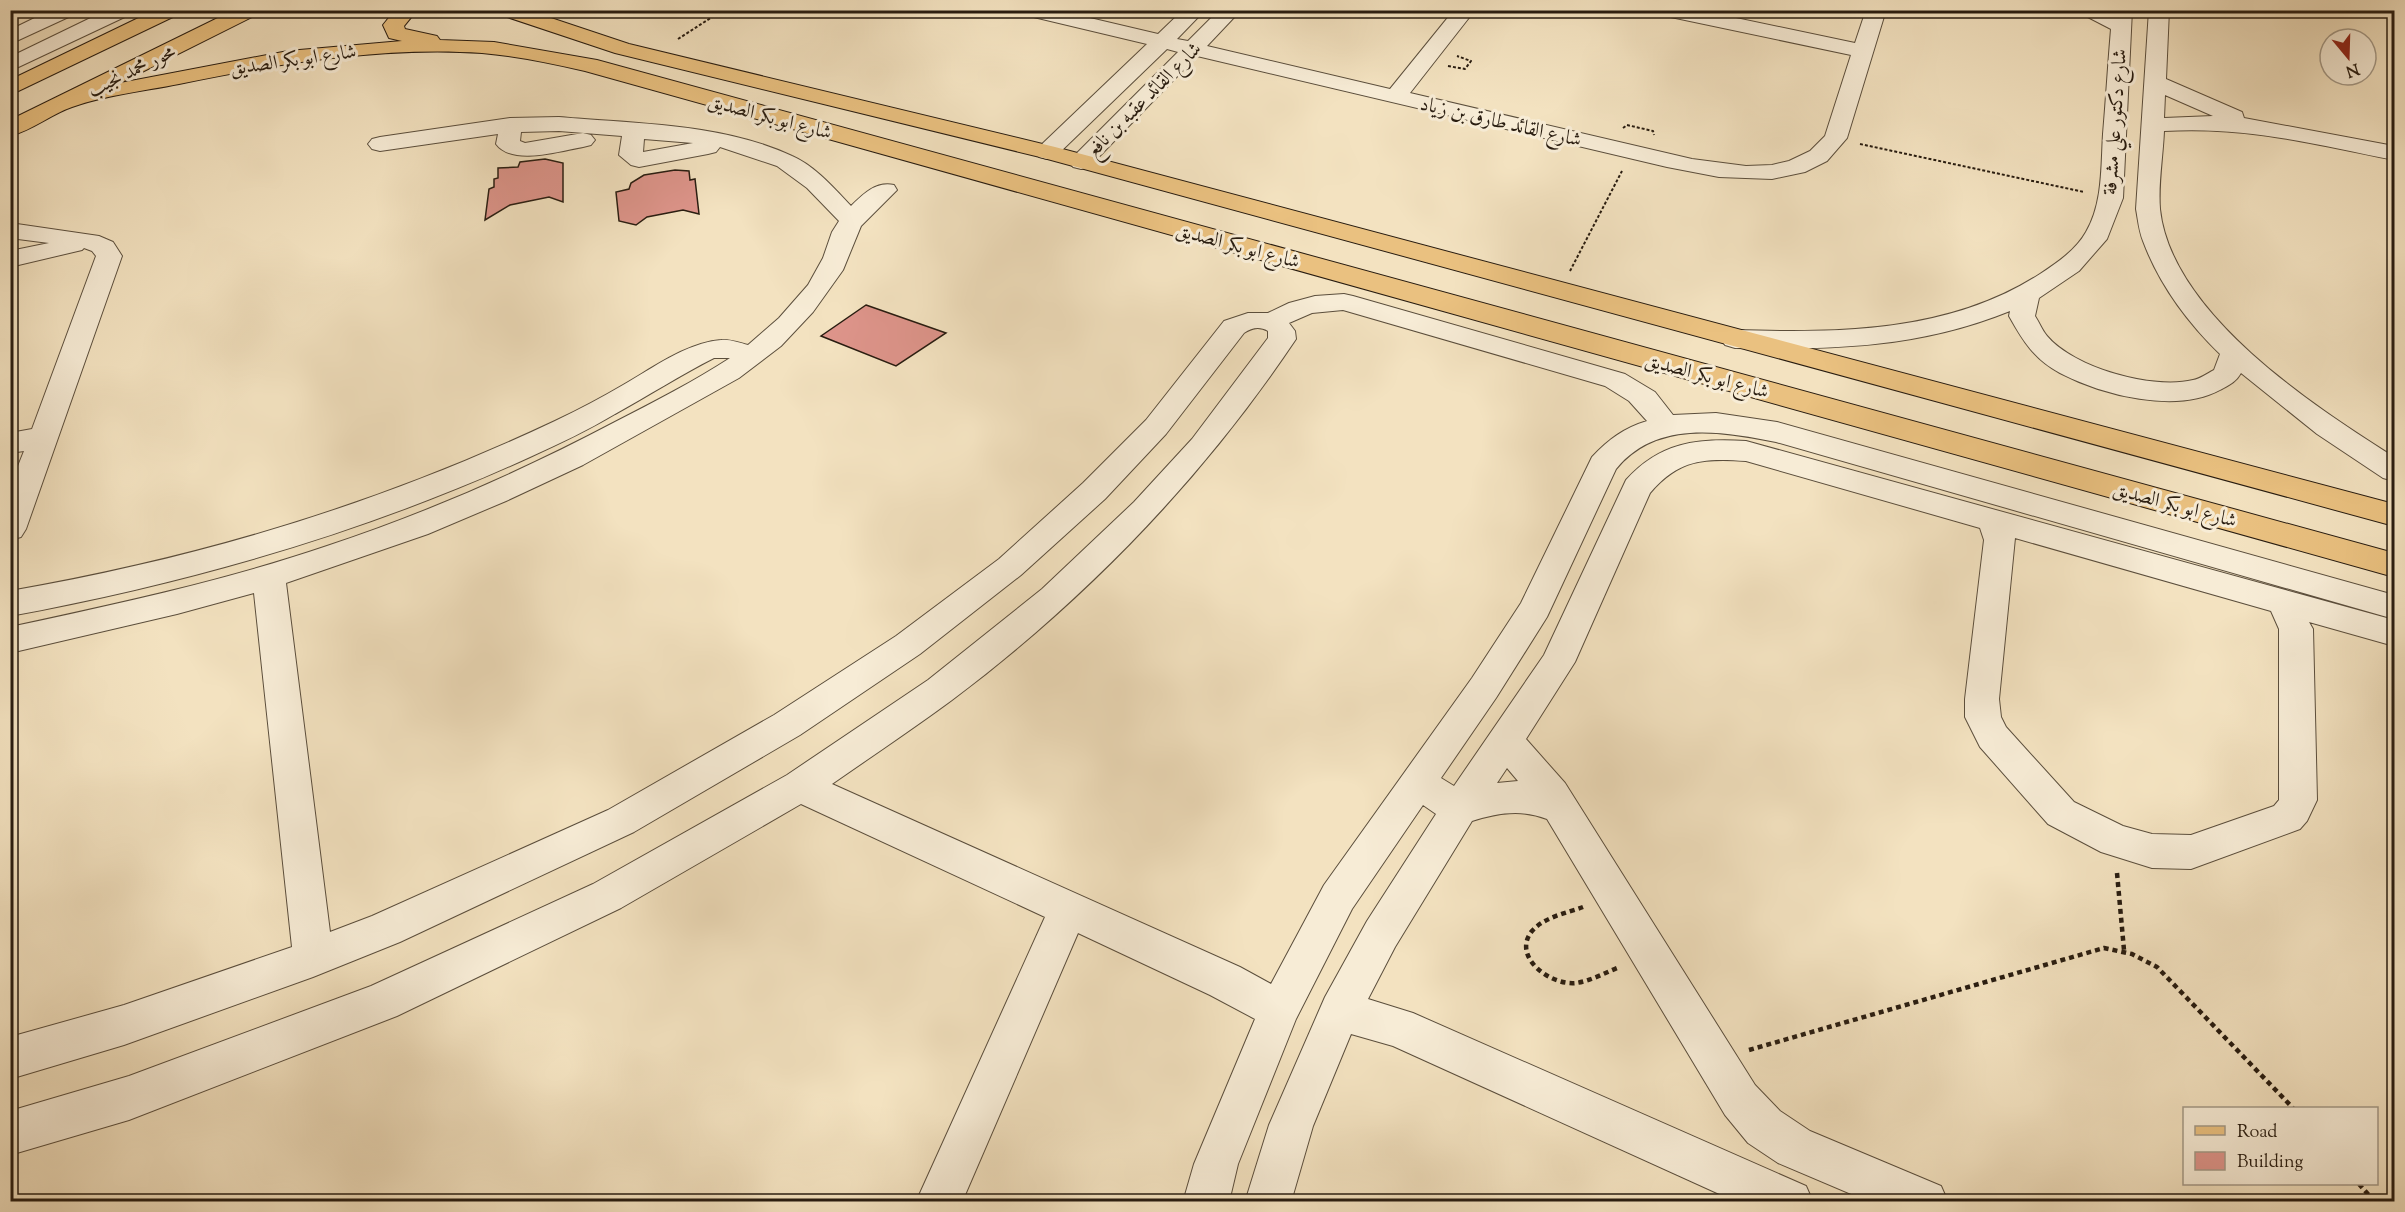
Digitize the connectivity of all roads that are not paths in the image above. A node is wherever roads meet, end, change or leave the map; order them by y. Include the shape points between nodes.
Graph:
1 (124, 10) edge
2 (172, 10) edge
3 (189, 10) edge
4 (407, 10) edge
5 (505, 10) edge
6 (1028, 10) edge
7 (1195, 10) edge
8 (1231, 10) edge
9 (1465, 10) edge
10 (1666, 10) edge
11 (1876, 10) edge
12 (2089, 10) edge
13 (2159, 10) edge
14 (248, 11) edge
15 (59, 12) edge
16 (2121, 28) edge
17 (10, 38) edge
18 (112, 41) junction
19 (1162, 42) junction
20 (466, 47) junction
21 (1192, 50) junction
22 (1863, 51) junction
23 (2156, 56) junction
24 (10, 65) edge
25 (2155, 82) junction
26 (10, 89) edge
27 (1395, 97) junction
28 (69, 101) junction
29 (2153, 124) junction
30 (2258, 126) junction
31 (10, 129) edge
32 (380, 144) dead end
33 (1047, 152) junction
34 (2394, 153) edge
35 (1081, 162) junction
36 (885, 190) dead end
37 (852, 220) junction
38 (10, 230) edge
39 (90, 241) junction
40 (10, 259) edge
41 (1548, 289) junction
42 (2026, 295) junction
43 (1521, 323) junction
44 (1274, 334) junction
45 (1735, 339) junction
46 (2235, 352) junction
47 (753, 355) junction
48 (1665, 426) junction
49 (44, 437) junction
50 (10, 443) edge
51 (2394, 471) edge
52 (2394, 515) edge
53 (1992, 519) junction
54 (331, 524) junction
55 (10, 529) edge
56 (336, 557) junction
57 (2394, 565) edge
58 (269, 578) junction
59 (2283, 601) junction
60 (10, 604) edge
61 (2394, 607) edge
62 (2394, 633) edge
63 (10, 640) edge
64 (1506, 742) junction
65 (1418, 783) junction
66 (800, 786) junction
67 (1459, 808) junction
68 (1561, 808) junction
69 (1068, 909) junction
70 (313, 958) junction
71 (1279, 1010) junction
72 (1340, 1011) junction
73 (10, 1058) edge
74 (10, 1133) edge
75 (939, 1202) edge
76 (1206, 1202) edge
77 (1268, 1202) edge
78 (1790, 1202) edge
79 (1925, 1202) edge

1 - 24 street
2 - 18 main road, محور محمد نجيب
3 - 18 main road
4 - 20 main road via 393,25 396,34
5 - 33 main road, شارع ابو بكر الصديق via 583,38
6 - 19 street, شارع القائد طارق بن زياد
7 - 19 street, شارع القائد عقبه بن نافع
8 - 21 street, شارع القائد عقبه بن نافع
9 - 27 street
10 - 22 street
11 - 22 street, شارع القائد طارق بن زياد
12 - 16 street
13 - 23 street, شارع دكتور علي مشرفة
14 - 28 main road, محور محمد نجيب
15 - 17 street
16 - 23 street
16 - 42 street, شارع دكتور علي مشرفة via 2111,198 2098,234 2070,266
18 - 26 main road, محور محمد نجيب
19 - 21 street, شارع القائد طارق بن زياد
19 - 33 street, شارع القائد عقبه بن نافع
20 - 28 main road, شارع ابو بكر الصديق via 388,47 278,58
20 - 43 main road, شارع ابو بكر الصديق via 537,54 588,65
21 - 27 street, شارع القائد طارق بن زياد
21 - 35 street, شارع القائد عقبه بن نافع
22 - 27 street, شارع القائد طارق بن زياد via 1836,138 1827,151 1790,168 1764,172 1705,169
23 - 25 street, شارع دكتور علي مشرفة
25 - 29 street, شارع دكتور علي مشرفة
25 - 30 street
28 - 31 main road, محور محمد نجيب
29 - 30 street
29 - 46 street, شارع دكتور علي مشرفة via 2148,208 2155,240 2198,312
30 - 34 street
32 - 37 street via 510,125 559,124 626,129 631,155 639,160 703,149 715,138 785,161 815,183
33 - 35 main road, شارع ابو بكر الصديق
35 - 41 main road, شارع ابو بكر الصديق
36 - 37 street via 864,205
37 - 47 street via 817,290 792,320
38 - 39 street
39 - 40 street
39 - 49 street via 100,244 109,256
41 - 43 main road
41 - 45 main road, شارع ابو بكر الصديق
42 - 45 street, شارع دكتور علي مشرفة via 1969,318 1899,334 1820,341
42 - 46 street via 2022,316 2037,342 2069,366 2114,384 2160,393 2200,389 2226,375
43 - 57 main road, شارع ابو بكر الصديق
44 - 48 street via 1293,309 1344,302 1615,380 1648,400
44 - 66 street via 1202,446 1145,510 1054,598 940,690
44 - 70 street via 1250,319 1240,322 1156,427 1094,491 1010,567 908,645 787,725 621,821 407,920
45 - 52 main road, شارع ابو بكر الصديق
46 - 51 street, شارع دكتور علي مشرفة via 2283,394
47 - 54 street via 724,348 707,351 588,417 445,481
47 - 56 street via 594,448 478,502
48 - 61 street via 1738,424 1777,432
48 - 65 street via 1618,447 1603,464 1535,608
49 - 50 street
49 - 55 street
53 - 59 street
53 - 59 street via 2000,540 1983,717 1994,737 2061,813 2114,840 2152,851 2191,852 2287,818 2294,810 2298,800 2296,629
53 - 64 street via 1746,451 1717,448 1667,459 1649,472 1637,488 1558,662
54 - 56 street via 309,538 305,549 310,557
54 - 56 street via 357,522 363,530 361,540
54 - 60 street via 222,559
56 - 58 street
58 - 63 street via 116,619
58 - 70 street
59 - 62 street
64 - 67 street
64 - 68 street
65 - 67 street
65 - 71 street via 1338,897
66 - 69 street
66 - 74 street via 607,896 382,1002 129,1098
67 - 68 street via 1492,797 1515,795
67 - 72 street via 1381,934
68 - 79 street via 1740,1100 1764,1127 1794,1146
69 - 71 street
69 - 75 street
70 - 73 street via 124,1025
71 - 76 street via 1216,1164
72 - 77 street via 1291,1125
72 - 78 street via 1398,1027

